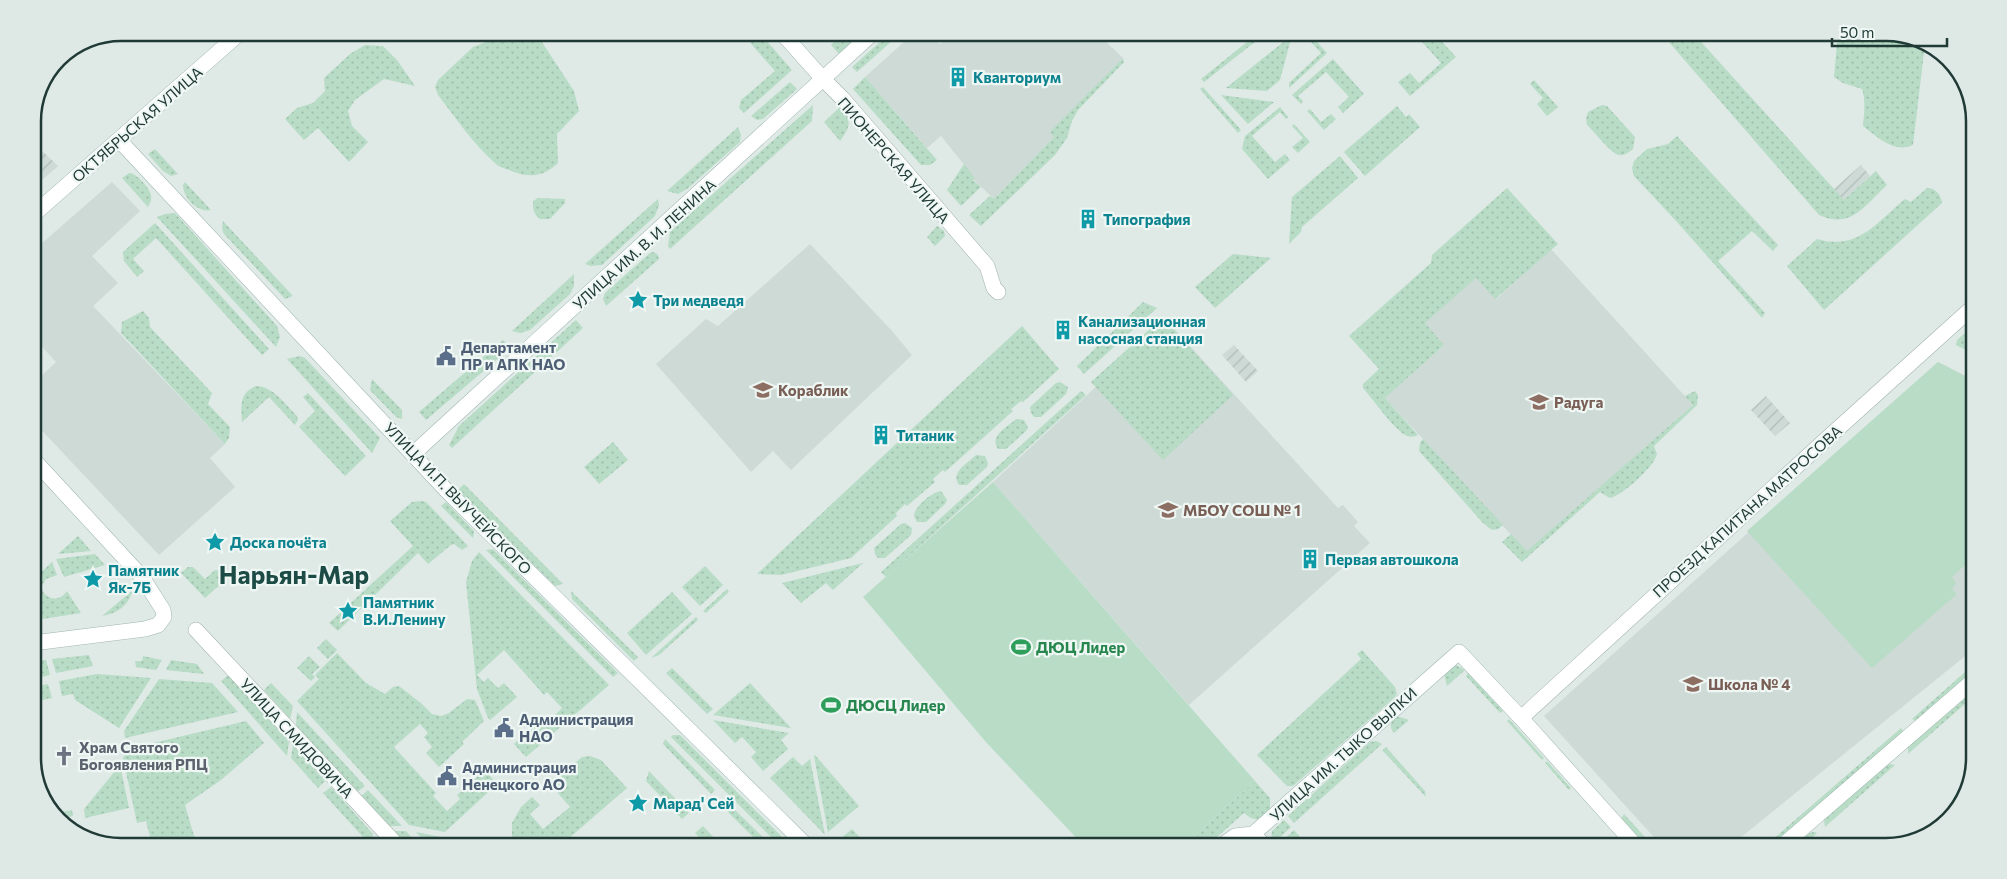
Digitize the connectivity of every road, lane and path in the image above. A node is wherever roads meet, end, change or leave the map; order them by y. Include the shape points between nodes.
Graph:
1 (231, 41) edge
2 (789, 41) edge
3 (864, 41) edge
4 (823, 79) junction
5 (119, 140) junction
6 (41, 208) edge
7 (998, 292) dead end
8 (1966, 313) edge
9 (413, 454) junction
10 (41, 468) edge
11 (196, 630) dead end
12 (41, 642) edge
13 (1966, 687) edge
14 (1521, 718) junction
15 (1253, 834) junction
16 (391, 838) edge
17 (799, 838) edge
18 (1232, 838) edge
19 (1257, 838) edge
20 (1629, 838) edge
21 (1791, 838) edge

1 - 5 street, ОКТЯБРЬСКАЯ УЛИЦА
2 - 4 street, ПИОНЕРСКАЯ УЛИЦА
3 - 4 street, УЛИЦА ИМ. В. И. ЛЕНИНА
4 - 7 street, ПИОНЕРСКАЯ УЛИЦА via 987,266
4 - 9 street, УЛИЦА ИМ. В. И. ЛЕНИНА
5 - 6 street, ОКТЯБРЬСКАЯ УЛИЦА
5 - 9 street, УЛИЦА И.П. ВЫУЧЕЙСКОГО
8 - 14 street, ПРОЕЗД КАПИТАНА МАТРОСОВА
9 - 17 street, УЛИЦА И.П. ВЫУЧЕЙСКОГО
10 - 12 street via 142,577 164,617 158,625 145,629
11 - 16 street, УЛИЦА СМИДОВИЧА
13 - 21 street
14 - 15 street, УЛИЦА ИМ. ТЫКО ВЫЛКИ via 1459,652
14 - 20 street
15 - 18 street, УЛИЦА ИМ. ТЫКО ВЫЛКИ
15 - 19 street

